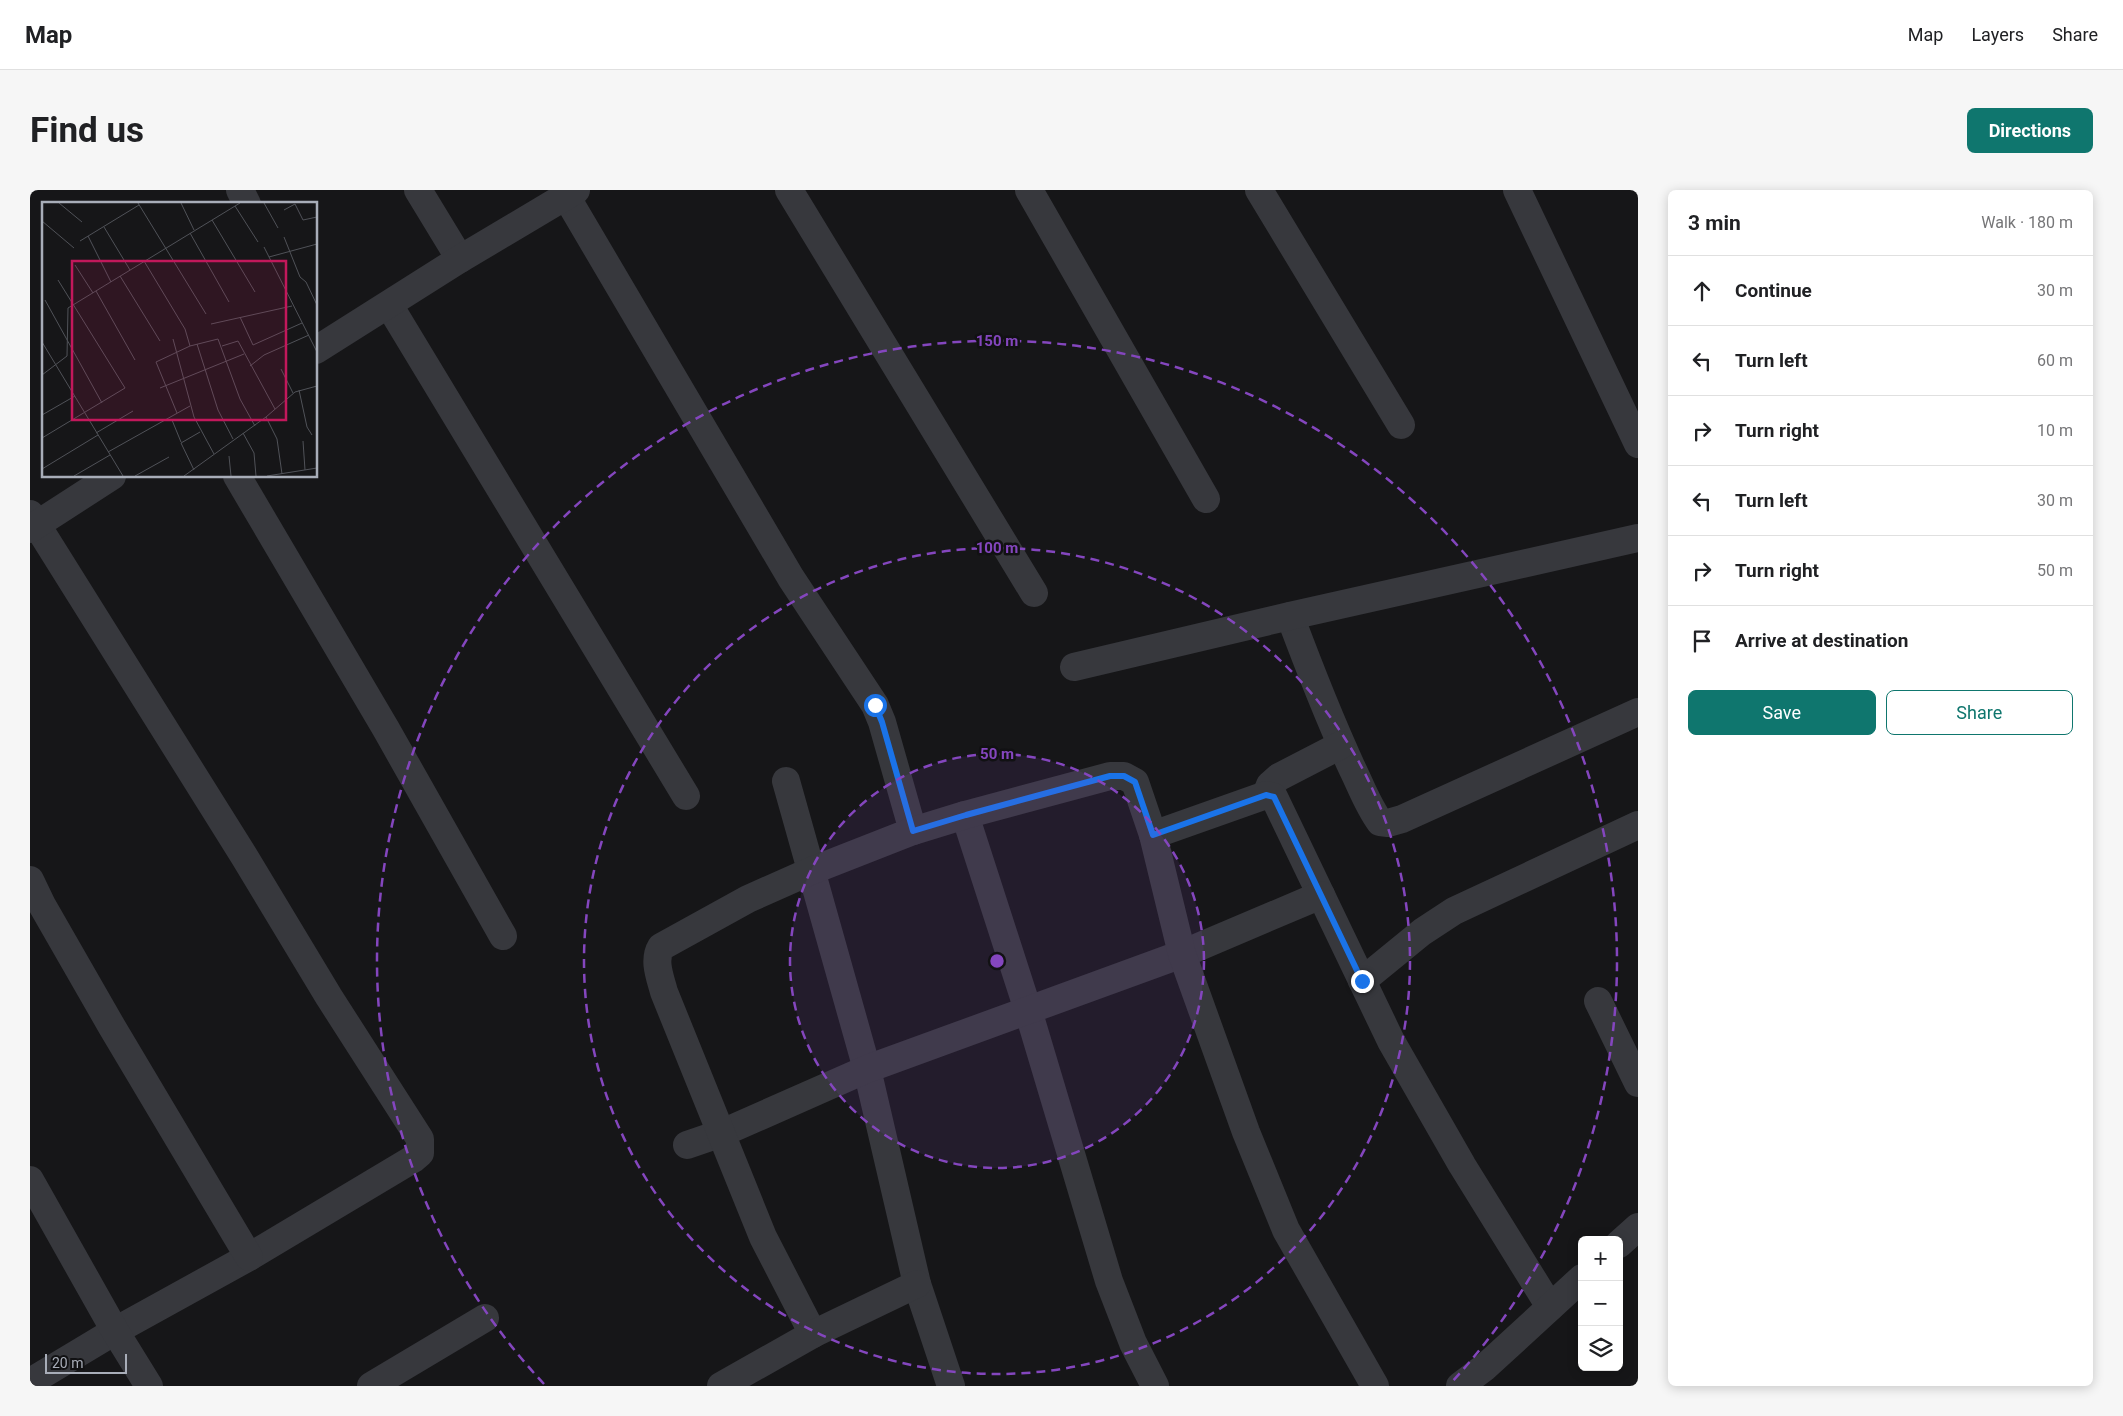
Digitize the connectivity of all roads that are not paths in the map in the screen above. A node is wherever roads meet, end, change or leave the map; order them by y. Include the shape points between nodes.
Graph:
1 (240, 190) edge
2 (418, 190) edge
3 (789, 190) edge
4 (1029, 190) edge
5 (1259, 190) edge
6 (1517, 190) edge
7 (571, 193) edge
8 (247, 202) edge
9 (460, 259) junction
10 (390, 305) junction
11 (318, 345) edge
12 (1401, 425) dead end
13 (1638, 444) edge
14 (109, 478) edge
15 (238, 478) edge
16 (1206, 499) dead end
17 (32, 523) edge
18 (1638, 538) edge
19 (1034, 593) dead end
20 (1290, 616) junction
21 (1074, 667) dead end
22 (1638, 712) edge
23 (1341, 745) junction
24 (786, 781) dead end
25 (1266, 795) junction
26 (686, 796) dead end
27 (966, 815) junction
28 (1638, 825) edge
29 (913, 831) junction
30 (1153, 835) junction
31 (811, 870) junction
32 (30, 880) edge
33 (1321, 895) junction
34 (503, 936) dead end
35 (1182, 954) junction
36 (1362, 981) junction
37 (1598, 1001) dead end
38 (1028, 1010) junction
39 (867, 1069) junction
40 (1638, 1083) edge
41 (722, 1133) junction
42 (687, 1145) dead end
43 (30, 1180) edge
44 (38, 1211) edge
45 (1638, 1227) edge
46 (1623, 1240) edge
47 (248, 1257) junction
48 (1579, 1281) edge
49 (917, 1284) junction
50 (1550, 1307) junction
51 (486, 1318) dead end
52 (115, 1331) junction
53 (813, 1334) junction
54 (1490, 1377) edge
55 (30, 1382) edge
56 (149, 1386) edge
57 (371, 1386) edge
58 (721, 1386) edge
59 (951, 1386) edge
60 (1155, 1386) edge
61 (1375, 1386) edge
62 (1460, 1386) edge

1 - 8 street
2 - 9 street
3 - 19 street
4 - 16 street
5 - 12 street
6 - 13 street
7 - 9 street
7 - 29 street via 791,578 875,705
9 - 10 street
10 - 11 street
10 - 26 street
14 - 17 street
15 - 34 street
17 - 47 street via 420,1139 420,1153 413,1159
18 - 20 street
20 - 21 street
20 - 23 street
22 - 23 street via 1388,823 1380,822 1373,812
23 - 25 street via 1279,777 1270,785
24 - 31 street
25 - 30 street
25 - 33 street via 1279,803
27 - 29 street
27 - 30 street via 1110,776 1124,776 1135,782
27 - 38 street
28 - 36 street via 1454,911 1422,932
29 - 31 street
30 - 35 street
31 - 39 street
31 - 41 street via 748,899 658,951 657,964 664,992
32 - 47 street via 112,1027
33 - 35 street
33 - 36 street
35 - 38 street
35 - 61 street via 1246,1132 1286,1230
36 - 50 street via 1391,1041 1462,1165
37 - 40 street
38 - 39 street
38 - 60 street via 1121,1316
39 - 41 street
39 - 49 street
41 - 42 street
41 - 53 street via 763,1237
43 - 44 street
44 - 52 street
45 - 46 street
47 - 52 street
48 - 50 street
49 - 53 street
49 - 59 street
50 - 54 street
51 - 57 street
52 - 55 street
52 - 56 street
53 - 58 street
54 - 62 street

